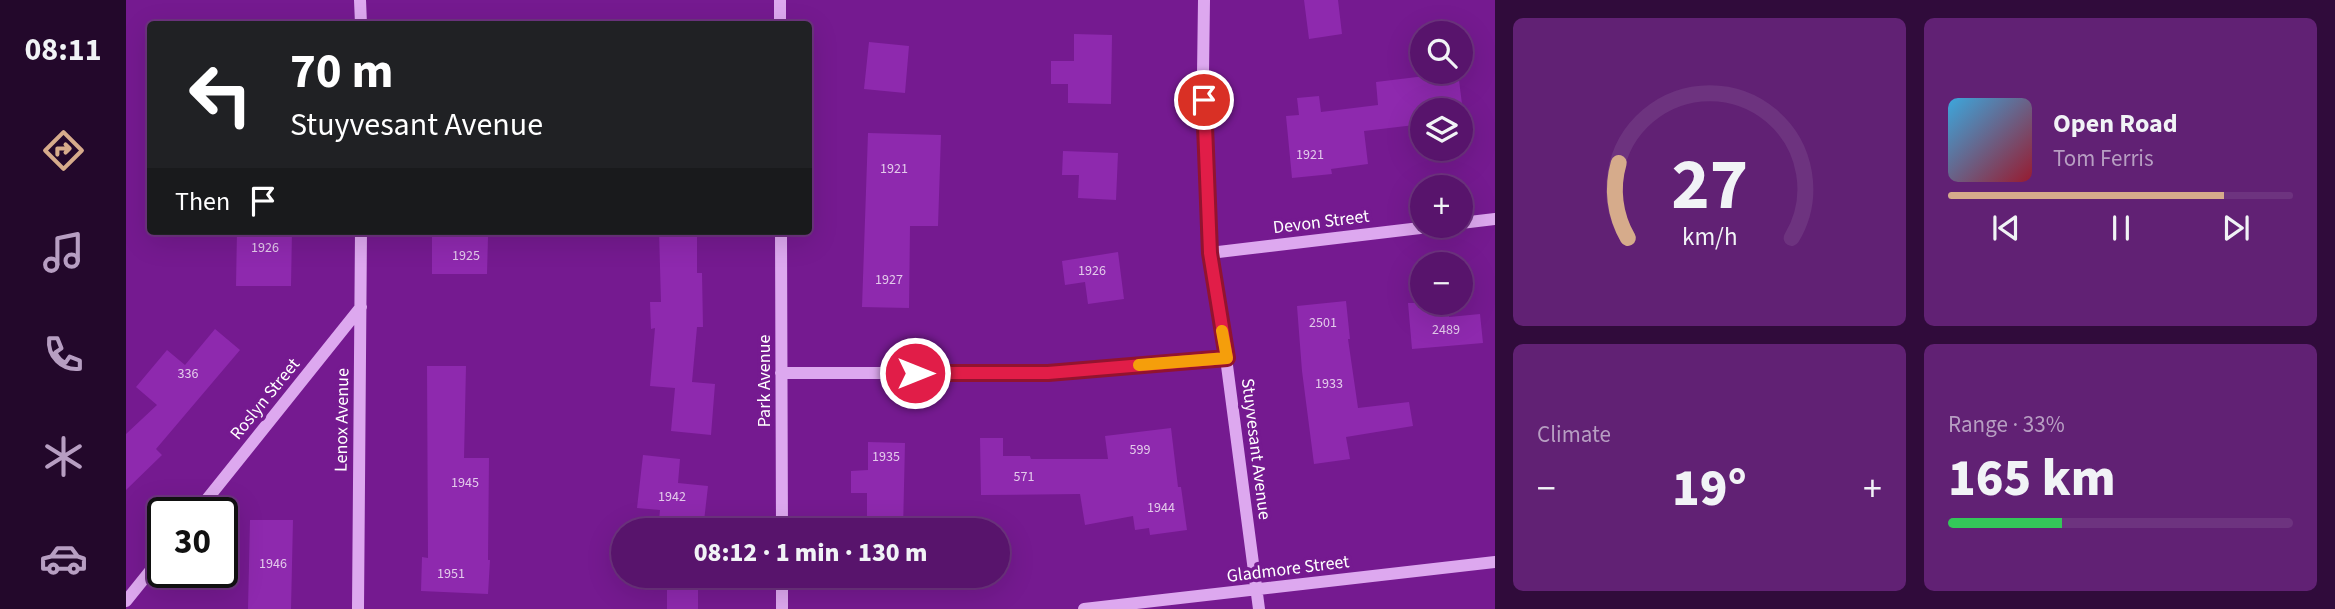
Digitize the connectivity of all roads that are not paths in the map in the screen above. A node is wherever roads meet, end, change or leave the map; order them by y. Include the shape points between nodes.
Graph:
1 (360, 0) edge
2 (780, 0) edge
3 (1204, 0) edge
4 (360, 21) edge
5 (780, 21) edge
6 (1495, 219) edge
7 (1473, 222) edge
8 (1410, 229) edge
9 (361, 235) edge
10 (781, 235) edge
11 (1210, 253) junction
12 (361, 307) junction
13 (1227, 358) junction
14 (781, 373) junction
15 (209, 497) edge
16 (782, 518) edge
17 (1495, 562) edge
18 (147, 575) edge
19 (782, 588) edge
20 (1257, 591) junction
21 (126, 601) edge
22 (358, 609) edge
23 (782, 609) edge
24 (1084, 609) edge
25 (1259, 609) edge

1 - 4 street
2 - 5 street
3 - 11 street, Stuyvesant Avenue
6 - 7 street
8 - 11 street, Devon Street
9 - 12 street, Lenox Avenue
10 - 14 street, Park Avenue
11 - 13 street, Stuyvesant Avenue
12 - 15 street, Roslyn Street
12 - 22 street, Lenox Avenue
13 - 14 street via 1048,373
13 - 20 street, Stuyvesant Avenue
14 - 16 street, Park Avenue
17 - 20 street, Gladmore Street
18 - 21 street
19 - 23 street
20 - 24 street, Gladmore Street
20 - 25 street, Stuyvesant Avenue

